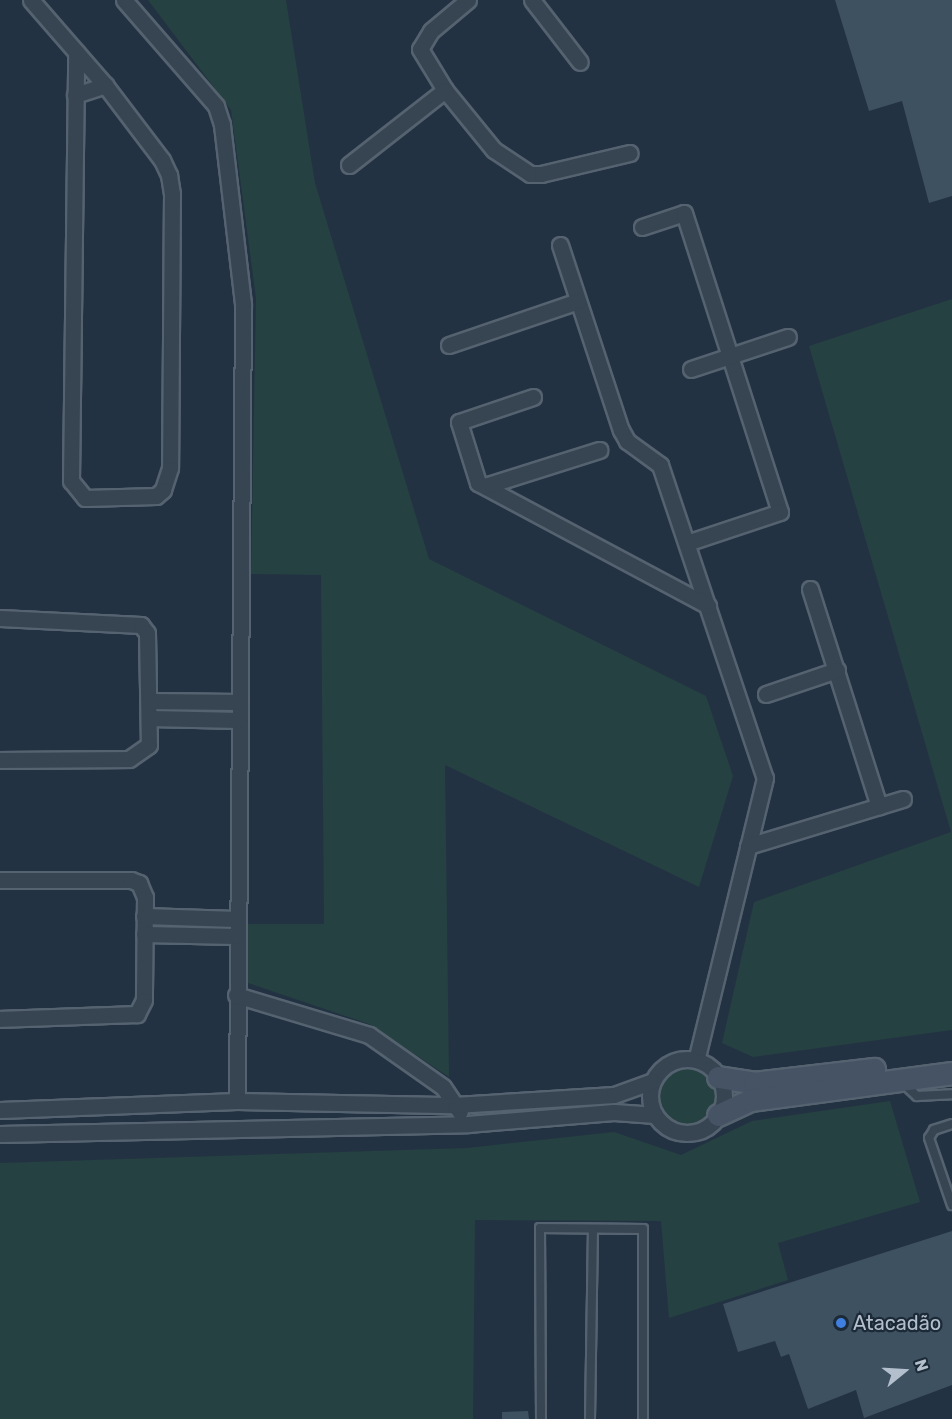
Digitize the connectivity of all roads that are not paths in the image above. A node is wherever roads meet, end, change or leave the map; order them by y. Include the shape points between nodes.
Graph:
1 (31, 0) edge
2 (124, 0) edge
3 (468, 0) edge
4 (532, 0) edge
5 (76, 52) junction
6 (580, 62) dead end
7 (105, 86) junction
8 (445, 90) junction
9 (75, 95) junction
10 (630, 153) dead end
11 (349, 165) dead end
12 (642, 227) dead end
13 (560, 245) dead end
14 (578, 301) junction
15 (788, 338) dead end
16 (449, 345) dead end
17 (729, 356) junction
18 (691, 369) dead end
19 (533, 397) dead end
20 (599, 450) dead end
21 (485, 486) junction
22 (687, 543) junction
23 (810, 589) dead end
24 (708, 606) junction
25 (0, 618) edge
26 (837, 670) junction
27 (766, 694) dead end
28 (149, 701) junction
29 (239, 702) junction
30 (149, 718) junction
31 (238, 720) junction
32 (0, 760) edge
33 (903, 799) dead end
34 (879, 806) junction
35 (748, 846) junction
36 (0, 880) edge
37 (144, 916) junction
38 (236, 919) junction
39 (144, 934) junction
40 (236, 936) junction
41 (236, 995) junction
42 (0, 1019) edge
43 (952, 1059) edge
44 (696, 1060) junction
45 (952, 1073) edge
46 (718, 1077) junction
47 (900, 1080) junction
48 (653, 1081) junction
49 (952, 1094) edge
50 (237, 1101) junction
51 (455, 1105) junction
52 (0, 1110) edge
53 (655, 1115) junction
54 (718, 1115) junction
55 (468, 1124) junction
56 (952, 1124) edge
57 (0, 1134) edge
58 (952, 1205) edge
59 (593, 1229) junction
60 (541, 1419) edge
61 (590, 1419) edge
62 (643, 1419) edge

1 - 5 street
2 - 29 street via 216,106 222,125 243,304
3 - 8 street via 422,41 422,58
4 - 6 street
5 - 7 street
5 - 9 street
7 - 9 street
7 - 9 street via 162,160 172,194 170,468 164,490 156,496 85,498 72,481
8 - 10 street via 494,150 530,174 579,168
8 - 11 street
12 - 17 street via 684,213
13 - 14 street
14 - 16 street
14 - 22 street via 621,430 627,441 660,465
15 - 17 street
17 - 18 street
17 - 22 street via 780,512
19 - 21 street via 459,422 478,483
20 - 21 street
21 - 24 street
22 - 24 street
23 - 26 street
24 - 35 street via 765,778
25 - 28 street via 141,625 147,633
26 - 27 street
26 - 34 street
28 - 29 street
28 - 30 street
29 - 31 street
30 - 31 street
30 - 32 street via 149,745 137,757
31 - 38 street
33 - 34 street
34 - 35 street
35 - 44 street
36 - 37 street via 131,880 144,889
37 - 38 street
37 - 39 street
38 - 40 street
39 - 40 street
39 - 42 street via 144,1000 137,1014
40 - 41 street
41 - 50 street
41 - 51 street via 369,1035 444,1087
43 - 46 street via 754,1083
44 - 46 street
44 - 48 street via 666,1065
45 - 47 street
46 - 54 street via 724,1096
47 - 49 lane via 917,1096
47 - 54 street via 750,1100
48 - 51 street via 614,1095
48 - 53 street via 650,1093
50 - 51 street
50 - 52 street
51 - 55 street
53 - 54 street via 671,1130 681,1132 702,1129
53 - 55 street via 614,1112
55 - 57 street
56 - 58 lane via 934,1130 929,1138
59 - 60 lane via 540,1228
59 - 61 lane
59 - 62 lane via 643,1229

